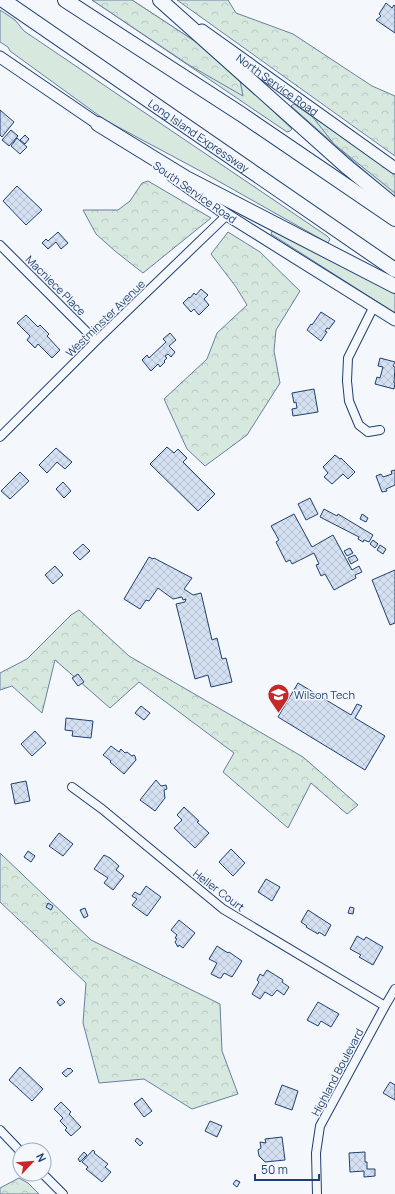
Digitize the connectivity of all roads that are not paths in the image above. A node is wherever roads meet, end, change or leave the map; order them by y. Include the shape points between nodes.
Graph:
1 (3, 0) edge
2 (65, 0) edge
3 (160, 0) edge
4 (0, 57) edge
5 (98, 124) junction
6 (395, 168) edge
7 (395, 206) edge
8 (227, 215) junction
9 (395, 218) edge
10 (0, 245) edge
11 (395, 270) edge
12 (395, 286) edge
13 (374, 306) junction
14 (395, 320) edge
15 (96, 341) junction
16 (380, 430) dead end
17 (0, 437) edge
18 (72, 787) dead end
19 (395, 989) edge
20 (385, 1006) junction
21 (0, 1130) edge
22 (12, 1143) edge
23 (51, 1182) edge
24 (63, 1194) edge
25 (317, 1194) edge

1 - 11 highway, Long Island Expressway
2 - 9 highway
3 - 6 main road, North Service Road
3 - 7 highway via 346,166
4 - 5 main road, South Service Road
5 - 8 main road, South Service Road
5 - 12 highway via 186,178
8 - 13 main road, South Service Road
8 - 15 street, Westminster Avenue
10 - 15 street, Macniece Place
13 - 14 main road, South Service Road
13 - 16 street via 348,358 347,381 349,401 359,425 368,432
15 - 17 street, Westminster Avenue
18 - 20 street, Heller Court via 222,909
19 - 20 street, Highland Boulevard
20 - 25 street, Highland Boulevard via 320,1126 316,1153
21 - 22 street
23 - 24 street

